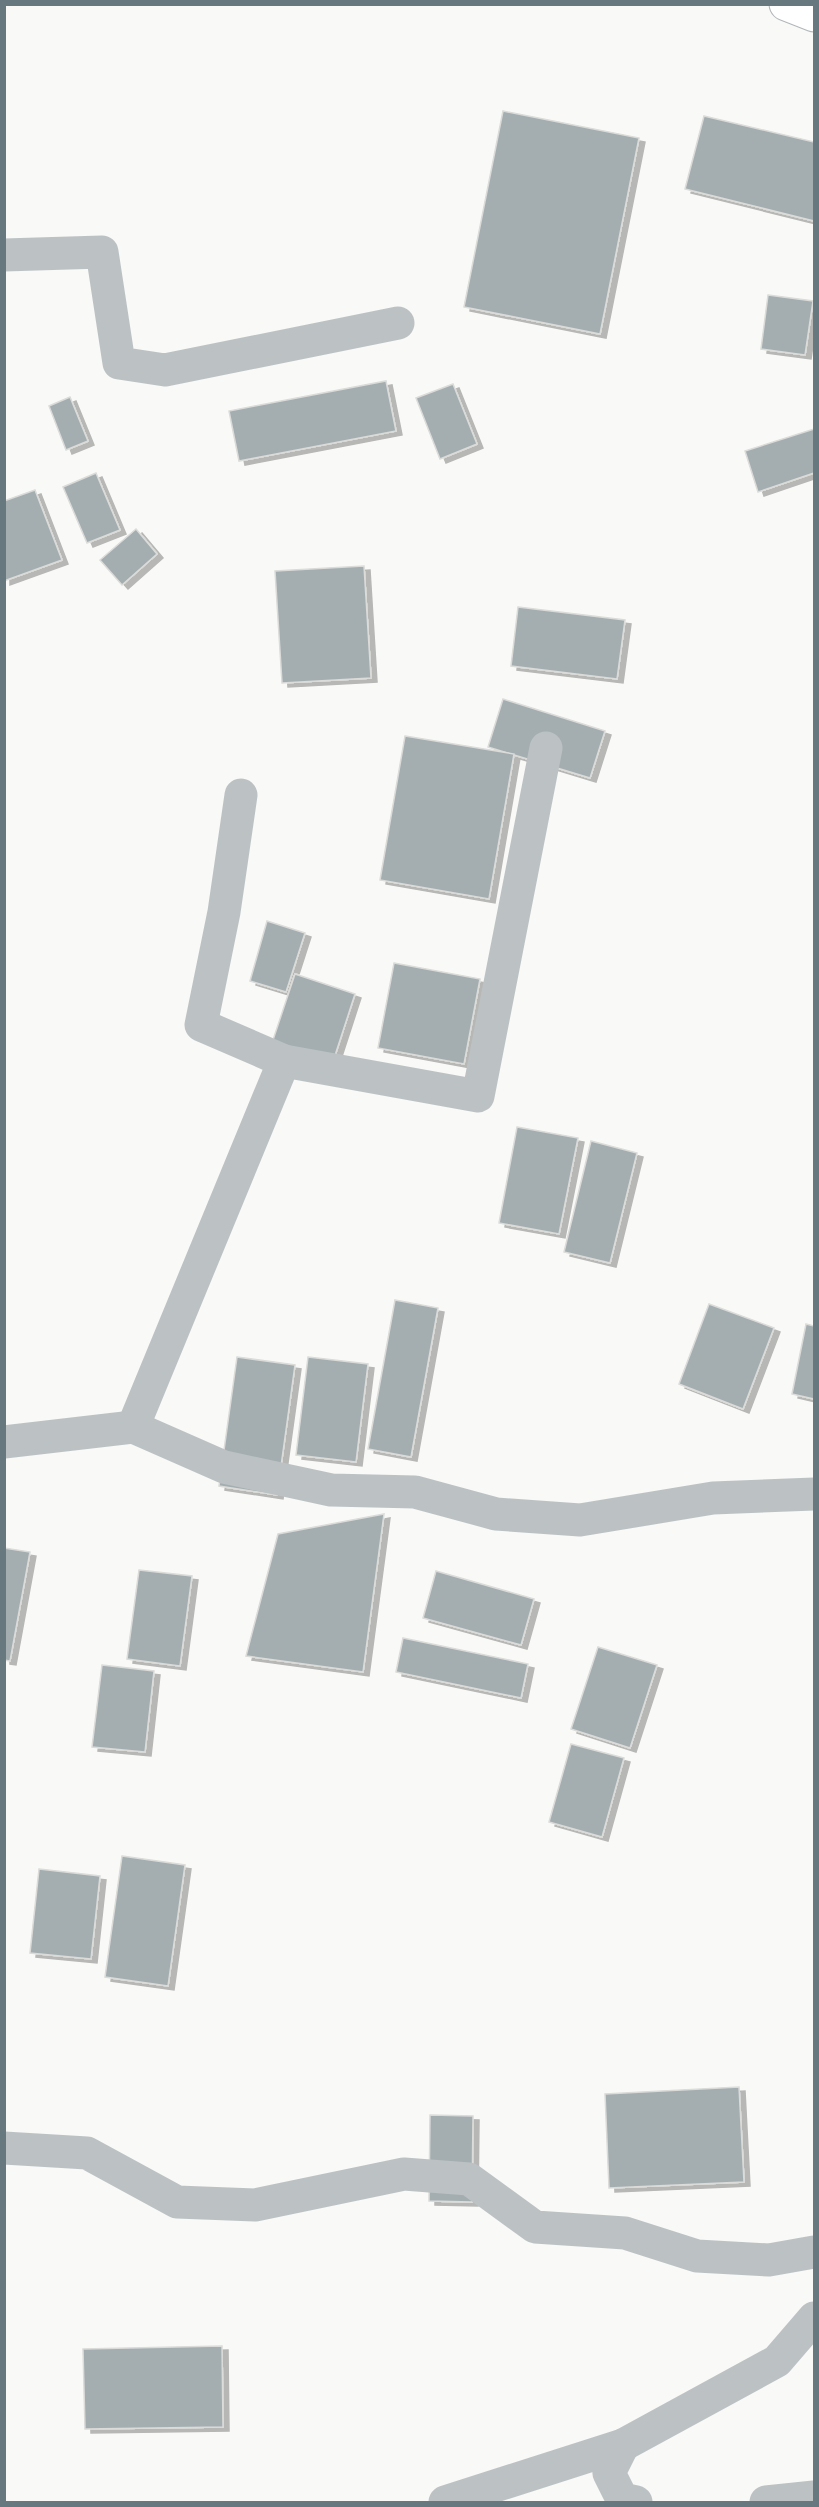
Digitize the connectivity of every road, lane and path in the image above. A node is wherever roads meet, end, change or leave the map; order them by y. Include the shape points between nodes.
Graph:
1 (786, 4) edge
2 (814, 15) edge
3 (4, 255) edge
4 (398, 323) dead end
5 (546, 748) dead end
6 (241, 795) dead end
7 (285, 1061) junction
8 (133, 1427) junction
9 (4, 1442) edge
10 (814, 1494) edge
11 (4, 2148) edge
12 (814, 2252) edge
13 (814, 2318) edge
14 (623, 2445) junction
15 (814, 2497) edge
16 (446, 2502) edge
17 (636, 2502) edge
18 (766, 2502) edge

1 - 2 main road
3 - 4 street via 102,252 119,363 165,370
5 - 7 street via 478,1096
6 - 7 street via 224,912 201,1025
7 - 8 street
8 - 9 street
8 - 10 street via 224,1467 331,1490 415,1492 496,1514 580,1520 713,1498
11 - 12 street via 87,2153 177,2202 255,2205 404,2174 469,2179 535,2227 625,2233 697,2256 768,2260
13 - 14 street via 777,2361
14 - 16 street
14 - 17 street via 609,2473 622,2499
15 - 18 street

